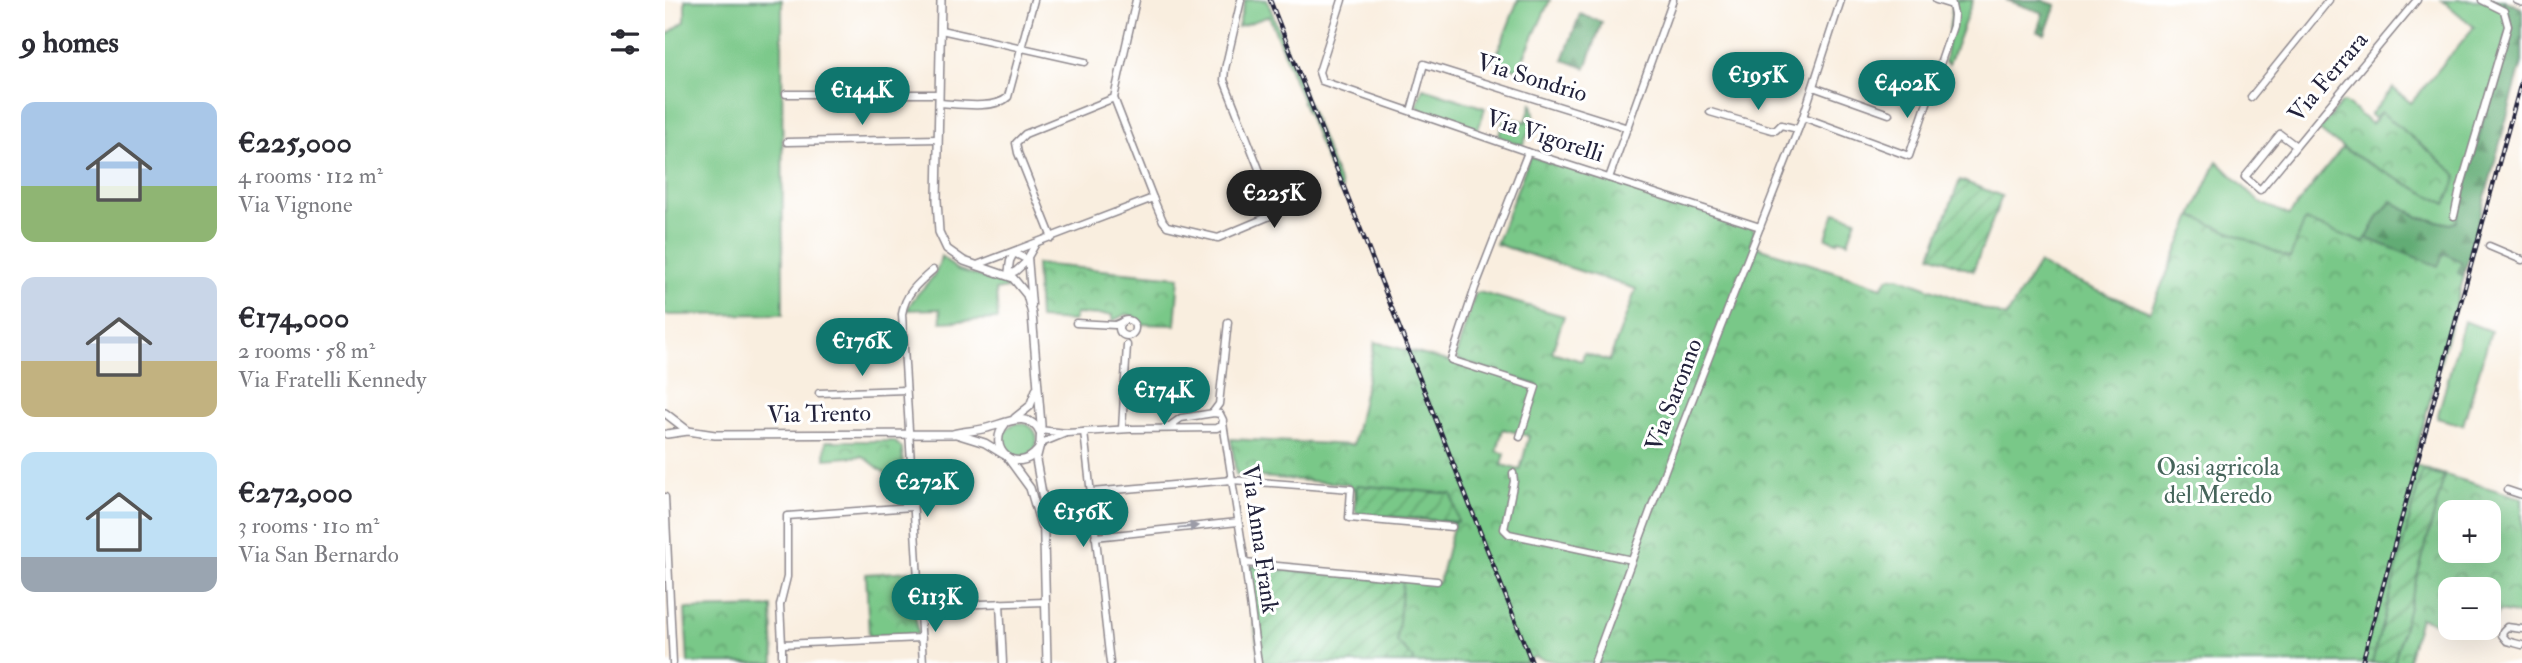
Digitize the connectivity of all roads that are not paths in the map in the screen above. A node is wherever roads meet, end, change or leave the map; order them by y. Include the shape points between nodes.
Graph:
1 (941, 0) edge
2 (1034, 0) edge
3 (1136, 0) edge
4 (1241, 0) edge
5 (1342, 0) edge
6 (1673, 0) edge
7 (1841, 0) edge
8 (1936, 0) edge
9 (2329, 0) edge
10 (2417, 0) edge
11 (2482, 0) edge
12 (1951, 3) edge
13 (941, 30) junction
14 (1022, 47) junction
15 (1085, 62) dead end
16 (1813, 87) junction
17 (786, 94) dead end
18 (2251, 97) dead end
19 (939, 98) junction
20 (1114, 98) junction
21 (1411, 111) junction
22 (1710, 112) dead end
23 (1889, 114) dead end
24 (1803, 117) junction
25 (1627, 128) junction
26 (1798, 129) junction
27 (938, 139) junction
28 (787, 142) dead end
29 (2296, 146) junction
30 (1528, 152) junction
31 (1609, 178) junction
32 (1153, 198) junction
33 (2454, 216) dead end
34 (1760, 227) junction
35 (1052, 238) junction
36 (1043, 241) junction
37 (2489, 246) dead end
38 (1014, 253) junction
39 (1028, 260) junction
40 (2522, 260) edge
41 (977, 265) junction
42 (933, 270) dead end
43 (1008, 275) junction
44 (1032, 314) junction
45 (1122, 322) junction
46 (1228, 322) dead end
47 (1076, 323) dead end
48 (1113, 325) junction
49 (1121, 333) junction
50 (1132, 335) junction
51 (1127, 344) junction
52 (1037, 386) junction
53 (907, 390) junction
54 (819, 393) dead end
55 (1219, 400) junction
56 (667, 413) edge
57 (1211, 413) junction
58 (1179, 419) junction
59 (1223, 420) junction
60 (1010, 421) junction
61 (1167, 428) junction
62 (1122, 429) junction
63 (1183, 429) junction
64 (688, 431) junction
65 (1039, 431) junction
66 (1084, 432) junction
67 (909, 433) junction
68 (1068, 433) junction
69 (951, 434) junction
70 (666, 436) edge
71 (1520, 436) dead end
72 (1039, 449) junction
73 (1007, 457) junction
74 (1513, 473) dead end
75 (1232, 480) junction
76 (2507, 490) dead end
77 (1091, 492) junction
78 (2522, 495) edge
79 (665, 498) edge
80 (912, 507) junction
81 (1238, 522) junction
82 (1452, 527) dead end
83 (1042, 534) junction
84 (1095, 537) junction
85 (1632, 560) junction
86 (1245, 563) junction
87 (1437, 581) dead end
88 (1045, 602) junction
89 (1000, 603) junction
90 (919, 606) junction
91 (2522, 629) edge
92 (922, 638) junction
93 (782, 644) junction
94 (2522, 645) edge
95 (673, 663) edge
96 (782, 663) edge
97 (923, 663) edge
98 (1003, 663) edge
99 (1047, 663) edge
100 (1110, 663) edge
101 (1258, 663) edge
102 (1594, 663) edge

1 - 13 street
2 - 14 street
3 - 20 street
4 - 32 street via 1225,83 1273,211 1265,219 1215,238 1167,226
5 - 21 street, Via Vigorelli via 1319,78
6 - 25 street
7 - 16 street, Via Saronno
8 - 12 street
9 - 18 street
10 - 29 street, Via Ferrara
11 - 33 street via 2504,11 2508,26
12 - 24 street via 1953,26 1909,156
13 - 14 street
13 - 19 street
14 - 15 street
14 - 19 street via 1003,101 991,104
16 - 23 street
16 - 24 street, Via Saronno
17 - 19 street
19 - 27 street
20 - 32 street
20 - 35 street via 1018,140 1017,150
21 - 25 street, Via Sondrio via 1424,64
21 - 30 street, Via Vigorelli
22 - 26 street via 1772,130 1781,125
24 - 26 street, Via Saronno
25 - 31 street
26 - 34 street, Via Saronno
27 - 28 street
27 - 41 street via 939,232 950,253
29 - 29 street, Via Ferrara via 2260,190 2245,177 2280,134
30 - 31 street, Via Vigorelli
30 - 71 street via 1451,360 1536,387
31 - 34 street, Via Vigorelli
32 - 35 street
34 - 85 street, Via Saronno
35 - 36 street
36 - 38 street
36 - 39 street via 1033,247
37 - 40 street
38 - 39 street
38 - 41 street
38 - 43 street
39 - 43 street
39 - 44 street
41 - 43 street
42 - 53 street via 904,302
43 - 44 street via 1024,290
44 - 52 street
45 - 48 street
45 - 49 street
45 - 50 street via 1134,324
46 - 55 street
47 - 48 street
48 - 49 street
49 - 50 street
49 - 51 street
50 - 51 street
51 - 62 street
52 - 60 street via 1029,408
52 - 65 street
53 - 54 street
53 - 67 street
55 - 57 street
55 - 59 street, Via Anna Frank
56 - 64 street, Via Trento
56 - 70 street via 671,427
57 - 58 street
57 - 59 street
58 - 61 street
58 - 63 street via 1177,424
59 - 63 street via 1218,428
59 - 75 street, Via Anna Frank
60 - 65 street via 1026,419
60 - 69 street, Via Trento
60 - 73 street via 998,440
61 - 62 street
61 - 63 street
62 - 66 street
64 - 67 street, Via Trento via 715,435
64 - 70 street, Via Trento
65 - 68 street
65 - 72 street
66 - 68 street
66 - 77 street
67 - 69 street, Via Trento
67 - 80 street
68 - 72 street via 1044,442
69 - 73 street, Via Trento via 985,443
72 - 73 street via 1024,460
72 - 83 street via 1036,467 1043,499
73 - 83 street via 1032,493
74 - 85 street via 1504,529 1509,534
75 - 77 street
75 - 81 street, Via Anna Frank
75 - 82 street via 1352,489 1349,517
76 - 78 street
77 - 84 street
79 - 95 street
80 - 90 street
80 - 93 street via 787,516 787,577 780,605
84 -> 81 street
81 - 86 street, Via Anna Frank
83 - 88 street
84 - 100 street
85 - 102 street, Via Saronno
86 - 87 street
86 - 101 street, Via Anna Frank
88 - 89 street
88 - 99 street
89 - 90 street
89 - 98 street
90 - 92 street
91 - 94 street via 2507,627 2503,635
92 - 93 street
92 - 97 street
93 - 96 street

